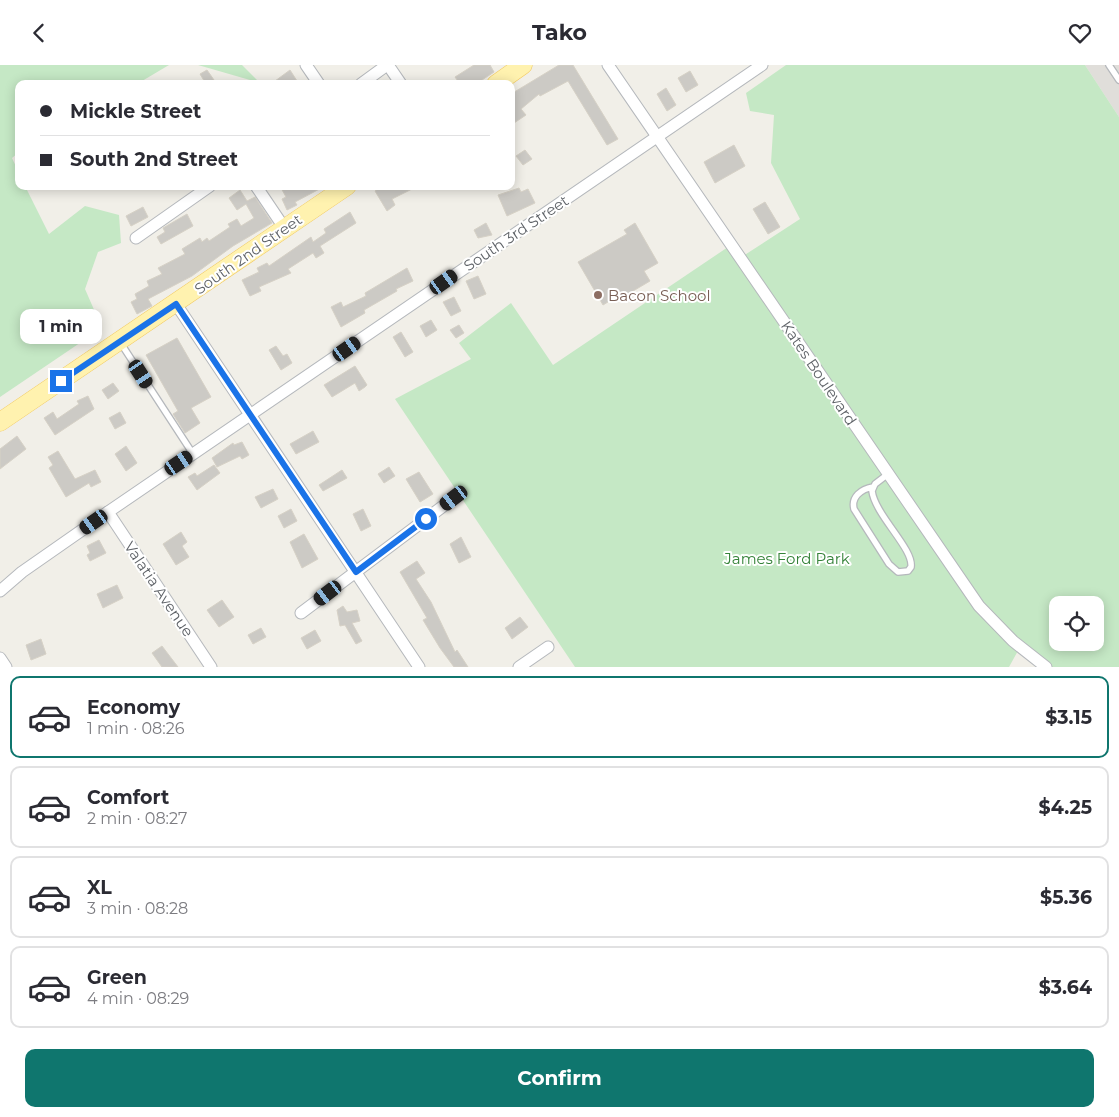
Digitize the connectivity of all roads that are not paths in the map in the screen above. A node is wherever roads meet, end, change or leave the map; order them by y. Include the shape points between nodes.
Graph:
1 (306, 65) edge
2 (387, 65) edge
3 (524, 65) edge
4 (608, 65) edge
5 (762, 65) edge
6 (1110, 65) edge
7 (316, 80) edge
8 (366, 80) edge
9 (398, 80) edge
10 (502, 80) edge
11 (1119, 80) edge
12 (658, 137) junction
13 (204, 190) edge
14 (259, 190) edge
15 (341, 190) edge
16 (285, 229) junction
17 (136, 237) dead end
18 (176, 304) junction
19 (120, 342) junction
20 (250, 415) junction
21 (0, 422) edge
22 (193, 454) junction
23 (888, 474) junction
24 (872, 487) junction
25 (454, 498) dead end
26 (108, 512) junction
27 (356, 572) junction
28 (0, 591) edge
29 (301, 613) dead end
30 (548, 647) dead end
31 (0, 658) edge
32 (6, 667) edge
33 (211, 667) edge
34 (419, 667) edge
35 (519, 667) edge
36 (1046, 667) edge

1 - 7 street
2 - 8 street
2 - 9 street
3 - 10 main road
4 - 12 street, Kates Boulevard
5 - 12 street, South 3rd Street
6 - 11 lane
12 - 20 street, South 3rd Street
12 - 23 street, Kates Boulevard
13 - 17 street
14 - 16 street
15 - 16 main road, South 2nd Street
16 - 18 main road, South 2nd Street
18 - 19 main road, South 2nd Street
18 - 20 street
19 - 21 main road, South 2nd Street
19 - 22 lane
20 - 22 street, South 3rd Street
20 - 27 street
22 - 26 street, South 3rd Street
23 - 24 lane
23 - 36 street, Kates Boulevard via 979,606 1013,641
24 - 24 lane via 874,502 910,556 911,567 903,573 898,573 889,564 852,505 858,494
25 - 27 street
26 - 28 street, South 3rd Street
26 - 33 street, Valatia Avenue
27 - 29 street
27 - 34 street
30 - 35 street
31 - 32 street

